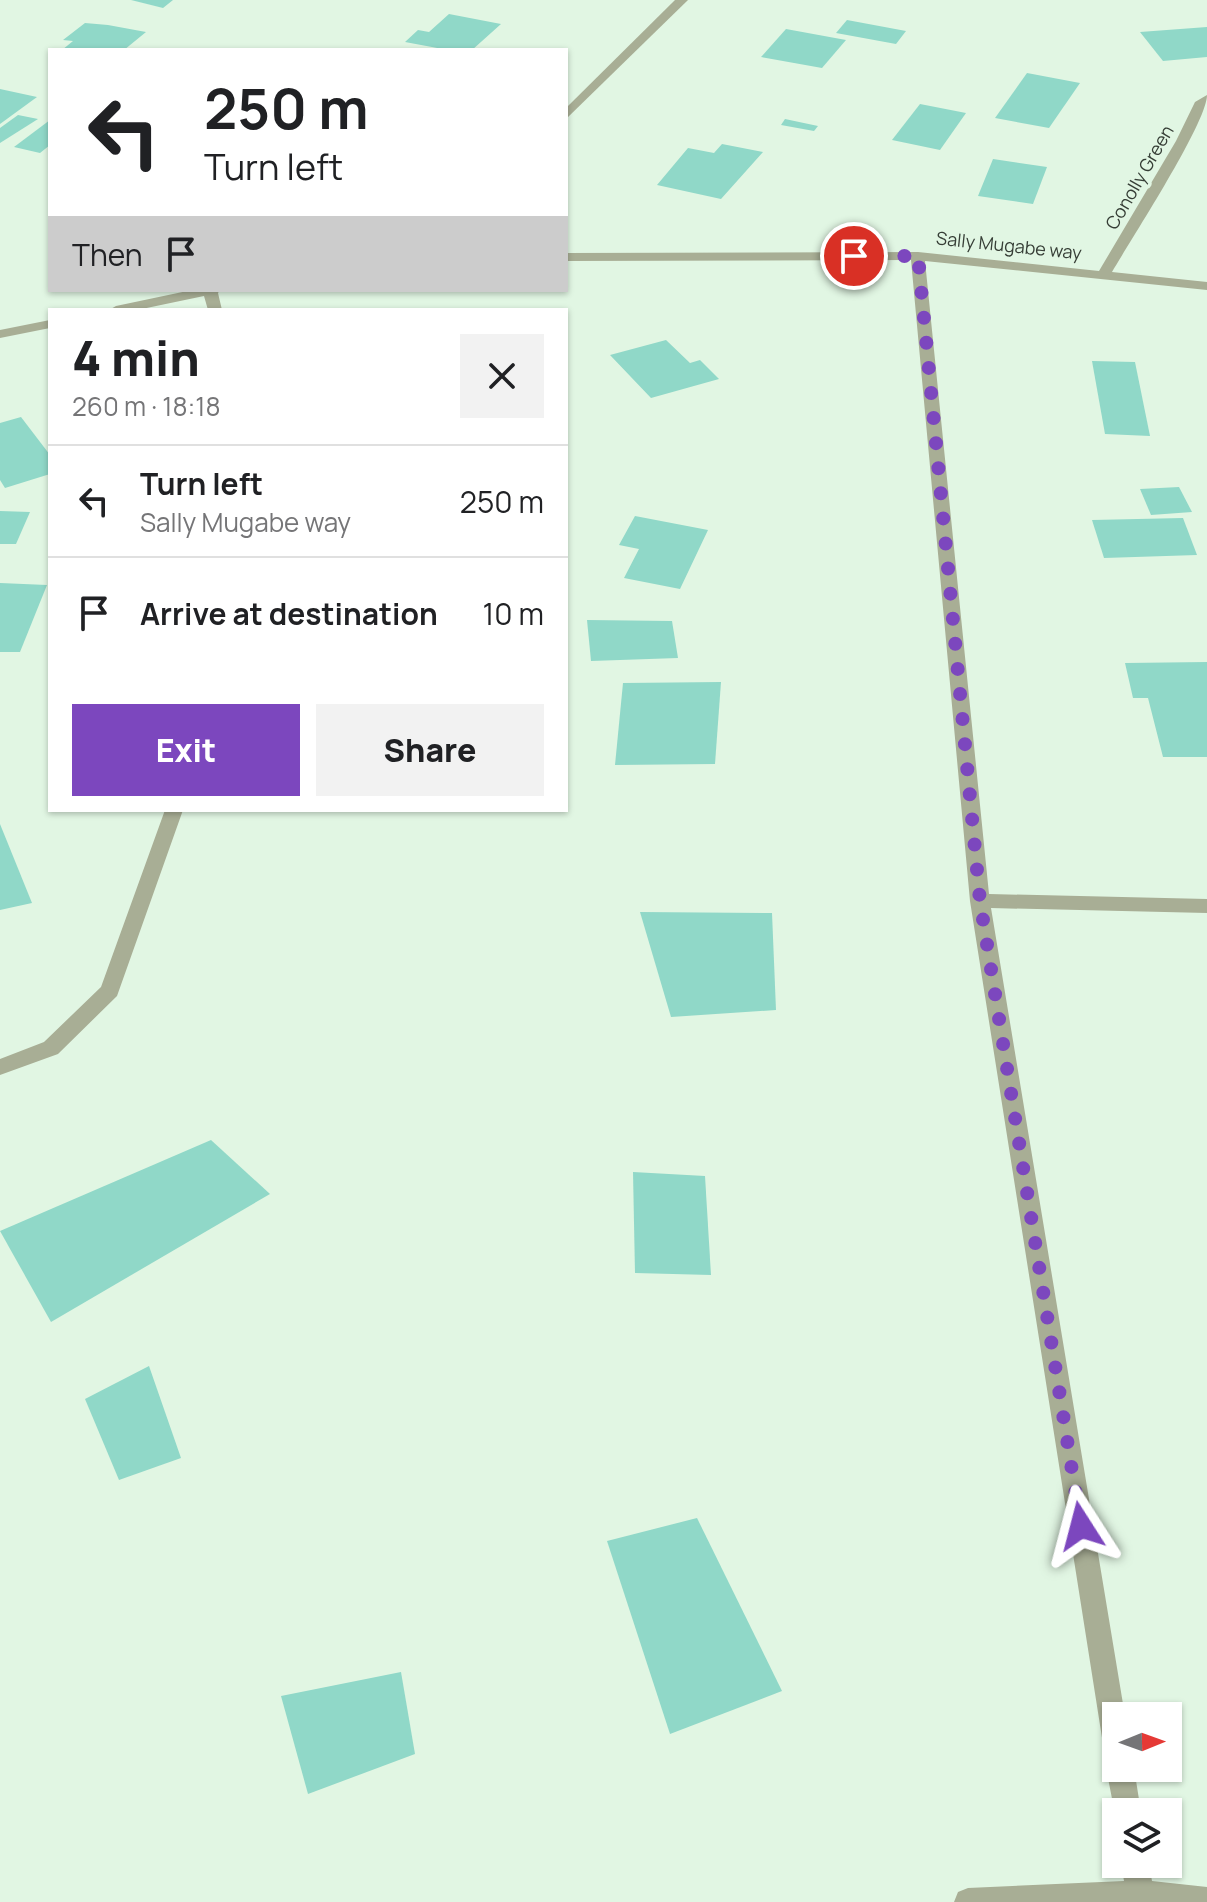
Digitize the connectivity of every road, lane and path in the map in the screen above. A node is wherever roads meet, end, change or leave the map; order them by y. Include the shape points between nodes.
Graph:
1 (682, 0) edge
2 (1207, 99) edge
3 (568, 113) edge
4 (918, 256) junction
5 (568, 257) edge
6 (1103, 275) junction
7 (1207, 286) edge
8 (202, 292) edge
9 (126, 308) edge
10 (48, 324) edge
11 (0, 334) edge
12 (173, 812) edge
13 (980, 901) junction
14 (1207, 906) edge
15 (0, 1067) edge
16 (1109, 1702) edge
17 (1137, 1878) edge
18 (1140, 1894) junction
19 (1207, 1901) edge
20 (968, 1902) edge

1 - 3 street
2 - 6 street, Conolly Green
4 - 5 street, Sally Mugabe way
4 - 6 street, Sally Mugabe way
4 - 13 street
6 - 7 street, Sally Mugabe way
8 - 9 street
10 - 11 street
12 - 15 street via 110,991 51,1048
13 - 14 street
13 - 16 street
17 - 18 street
18 - 19 street
18 - 20 street

